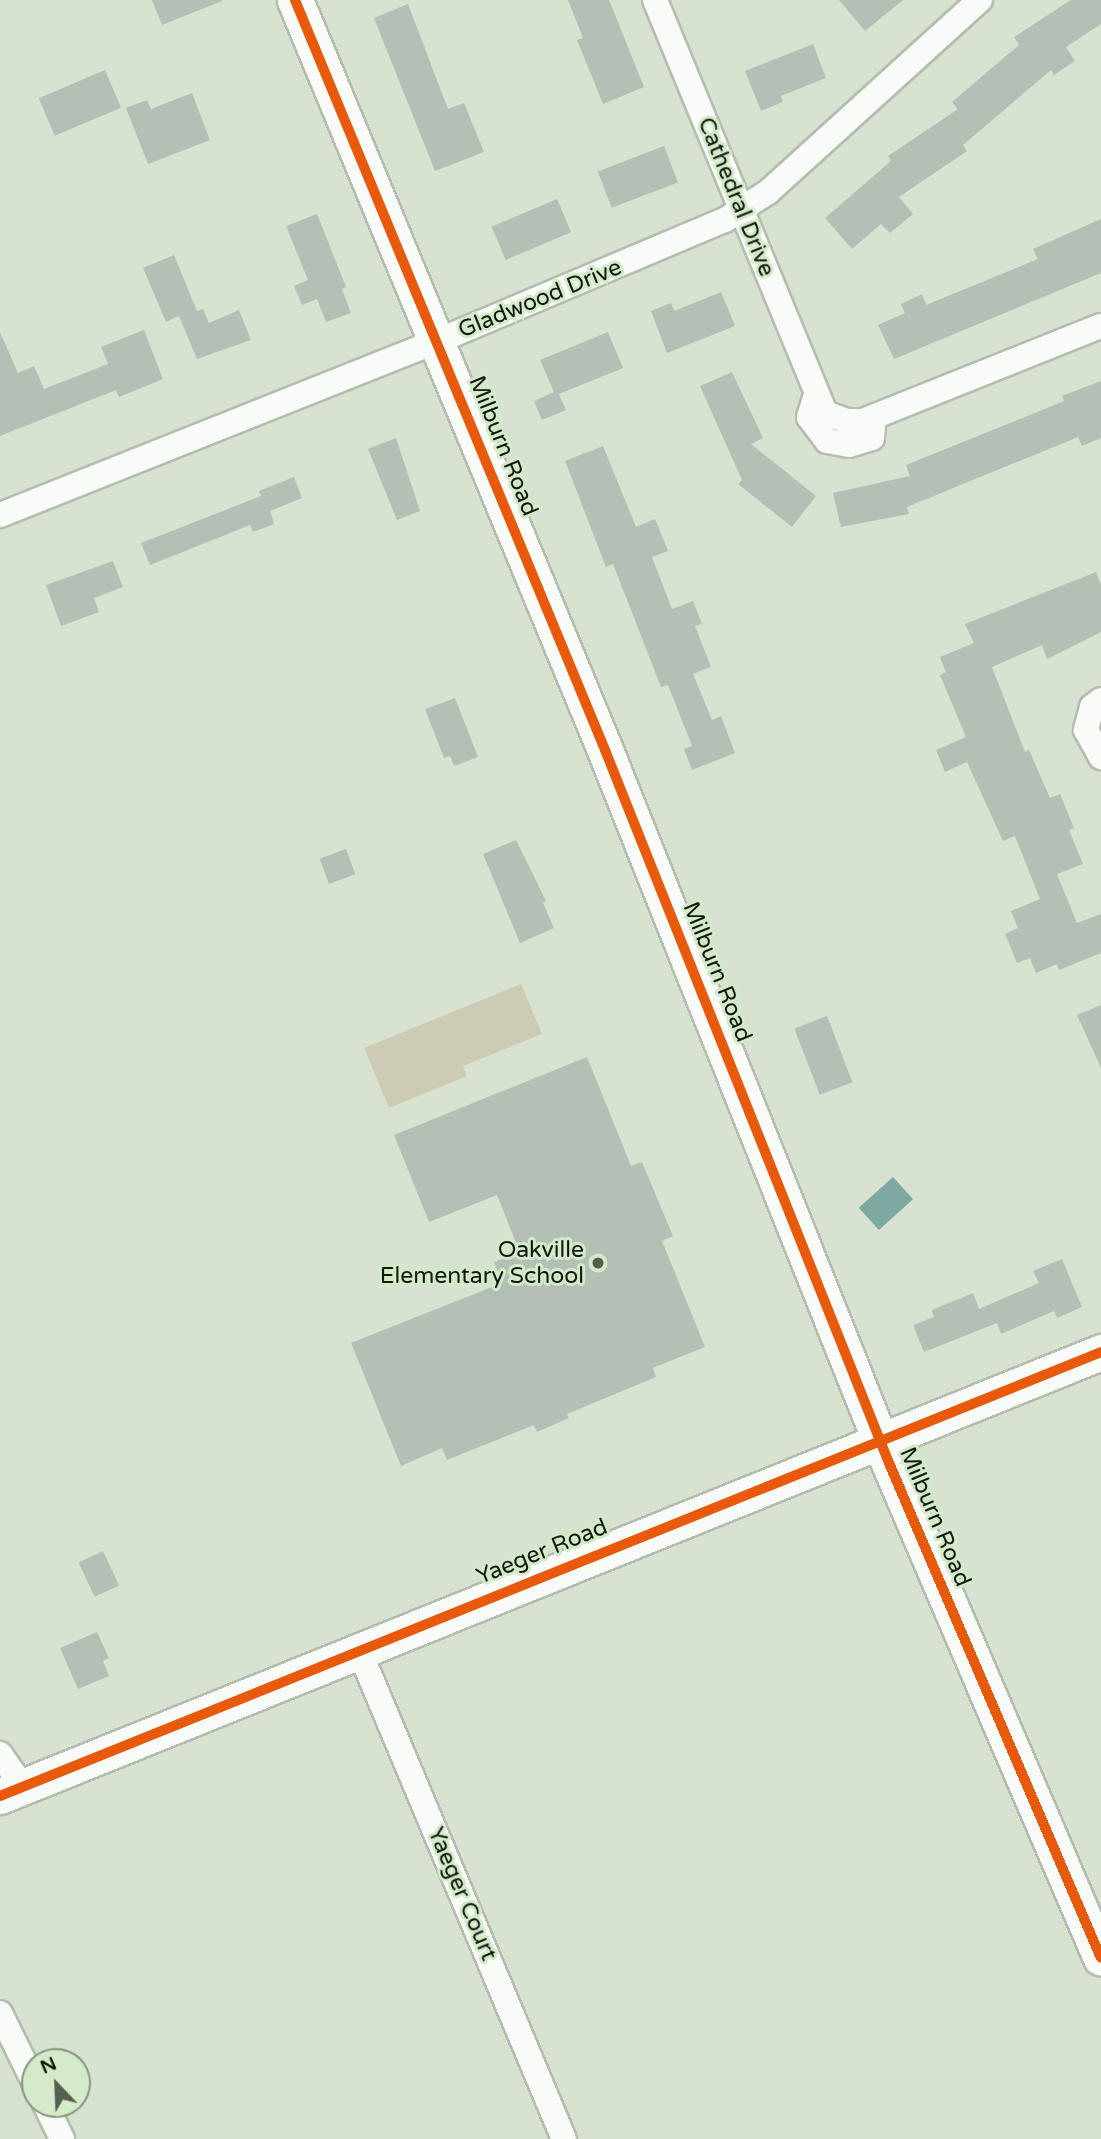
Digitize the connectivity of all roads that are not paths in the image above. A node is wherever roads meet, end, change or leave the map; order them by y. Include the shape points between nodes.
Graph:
1 (295, 0) edge
2 (655, 0) edge
3 (981, 0) edge
4 (742, 210) junction
5 (1101, 326) edge
6 (438, 341) junction
7 (0, 515) edge
8 (1101, 700) edge
9 (1101, 757) edge
10 (1101, 1352) edge
11 (879, 1438) junction
12 (359, 1650) junction
13 (0, 1754) edge
14 (11, 1791) edge
15 (1101, 1958) edge
16 (0, 2013) edge
17 (21, 2056) edge
18 (52, 2118) edge
19 (62, 2139) edge
20 (564, 2139) edge

1 - 6 street, Milburn Road
2 - 4 street, Cathedral Drive
3 - 4 street, Gladwood Drive via 768,192
4 - 5 street, Cathedral Drive via 825,413 847,421 874,416
4 - 6 street, Gladwood Drive via 688,238
6 - 7 street, Gladwood Drive
6 - 11 street, Milburn Road
8 - 9 street via 1092,707 1086,730
10 - 11 street, Yaeger Road
11 - 12 street, Yaeger Road
11 - 15 street, Milburn Road
12 - 14 street, Yaeger Road
12 - 20 street, Yaeger Court
13 - 14 street
16 - 17 street
18 - 19 street

